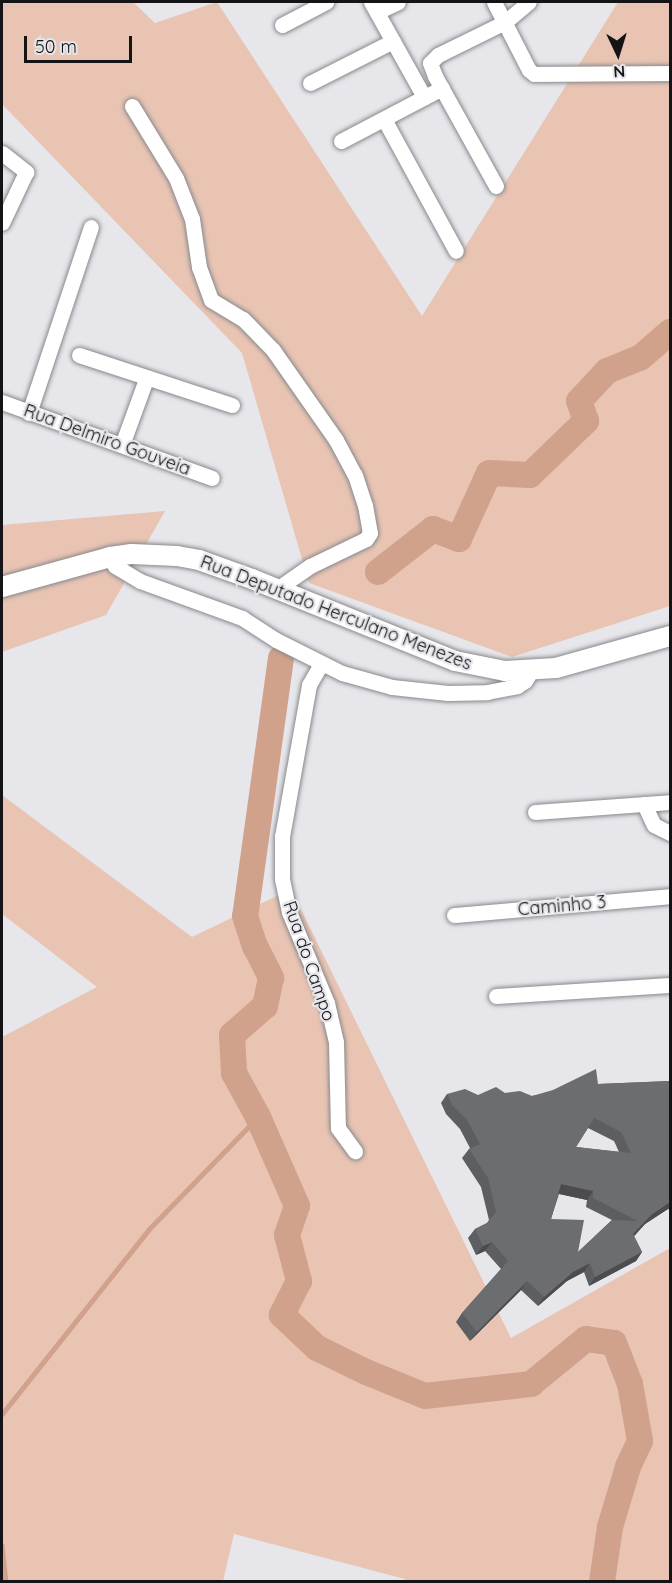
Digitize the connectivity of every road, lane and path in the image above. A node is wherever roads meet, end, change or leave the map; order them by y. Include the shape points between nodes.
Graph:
1 (326, 2) edge
2 (398, 2) edge
3 (494, 2) edge
4 (529, 2) edge
5 (374, 7) edge
6 (505, 22) junction
7 (282, 25) dead end
8 (393, 41) junction
9 (670, 73) edge
10 (438, 82) junction
11 (310, 83) dead end
12 (424, 97) junction
13 (132, 106) dead end
14 (384, 119) junction
15 (340, 141) dead end
16 (2, 153) edge
17 (496, 186) dead end
18 (2, 223) edge
19 (91, 227) dead end
20 (456, 251) dead end
21 (79, 355) dead end
22 (146, 379) junction
23 (2, 402) edge
24 (232, 405) dead end
25 (29, 413) junction
26 (122, 445) junction
27 (213, 478) dead end
28 (110, 557) junction
29 (2, 587) edge
30 (277, 589) junction
31 (670, 636) edge
32 (321, 664) junction
33 (531, 671) junction
34 (670, 802) edge
35 (644, 804) junction
36 (535, 812) dead end
37 (670, 833) edge
38 (670, 896) edge
39 (454, 915) dead end
40 (670, 985) edge
41 (496, 996) dead end
42 (355, 1151) dead end

1 - 7 street
2 - 5 street
3 - 6 street
4 - 6 street
5 - 8 street
6 - 9 street via 534,74
6 - 10 street via 432,60 430,66
8 - 11 street
8 - 12 street
10 - 12 street
10 - 17 street
12 - 14 street
13 - 30 street via 176,178 192,219 199,267 211,300 243,319 273,350 340,447 365,505 370,533 366,539 310,566
14 - 15 street
14 - 20 street
16 - 18 street via 26,172
19 - 25 street
21 - 22 street
22 - 24 street
22 - 26 street
23 - 25 street, Rua Delmiro Gouveia
25 - 26 street, Rua Delmiro Gouveia
26 - 27 street, Rua Delmiro Gouveia
28 - 29 main road, Rua Deputado Herculano Menezes
28 - 30 main road, Rua Deputado Herculano Menezes via 132,554 199,560
28 - 32 street via 115,566 141,581 242,618
30 - 33 main road, Rua Deputado Herculano Menezes via 455,661 497,670
31 - 33 main road, Rua Deputado Herculano Menezes via 602,657
32 - 33 street via 393,687 448,693 518,686
32 - 42 street, Rua do Campo via 309,685 282,836 282,873 289,912 327,1003 336,1042 338,1128
34 - 35 street
35 - 36 street
35 - 37 street via 654,825
38 - 39 street, Caminho 3
40 - 41 street

